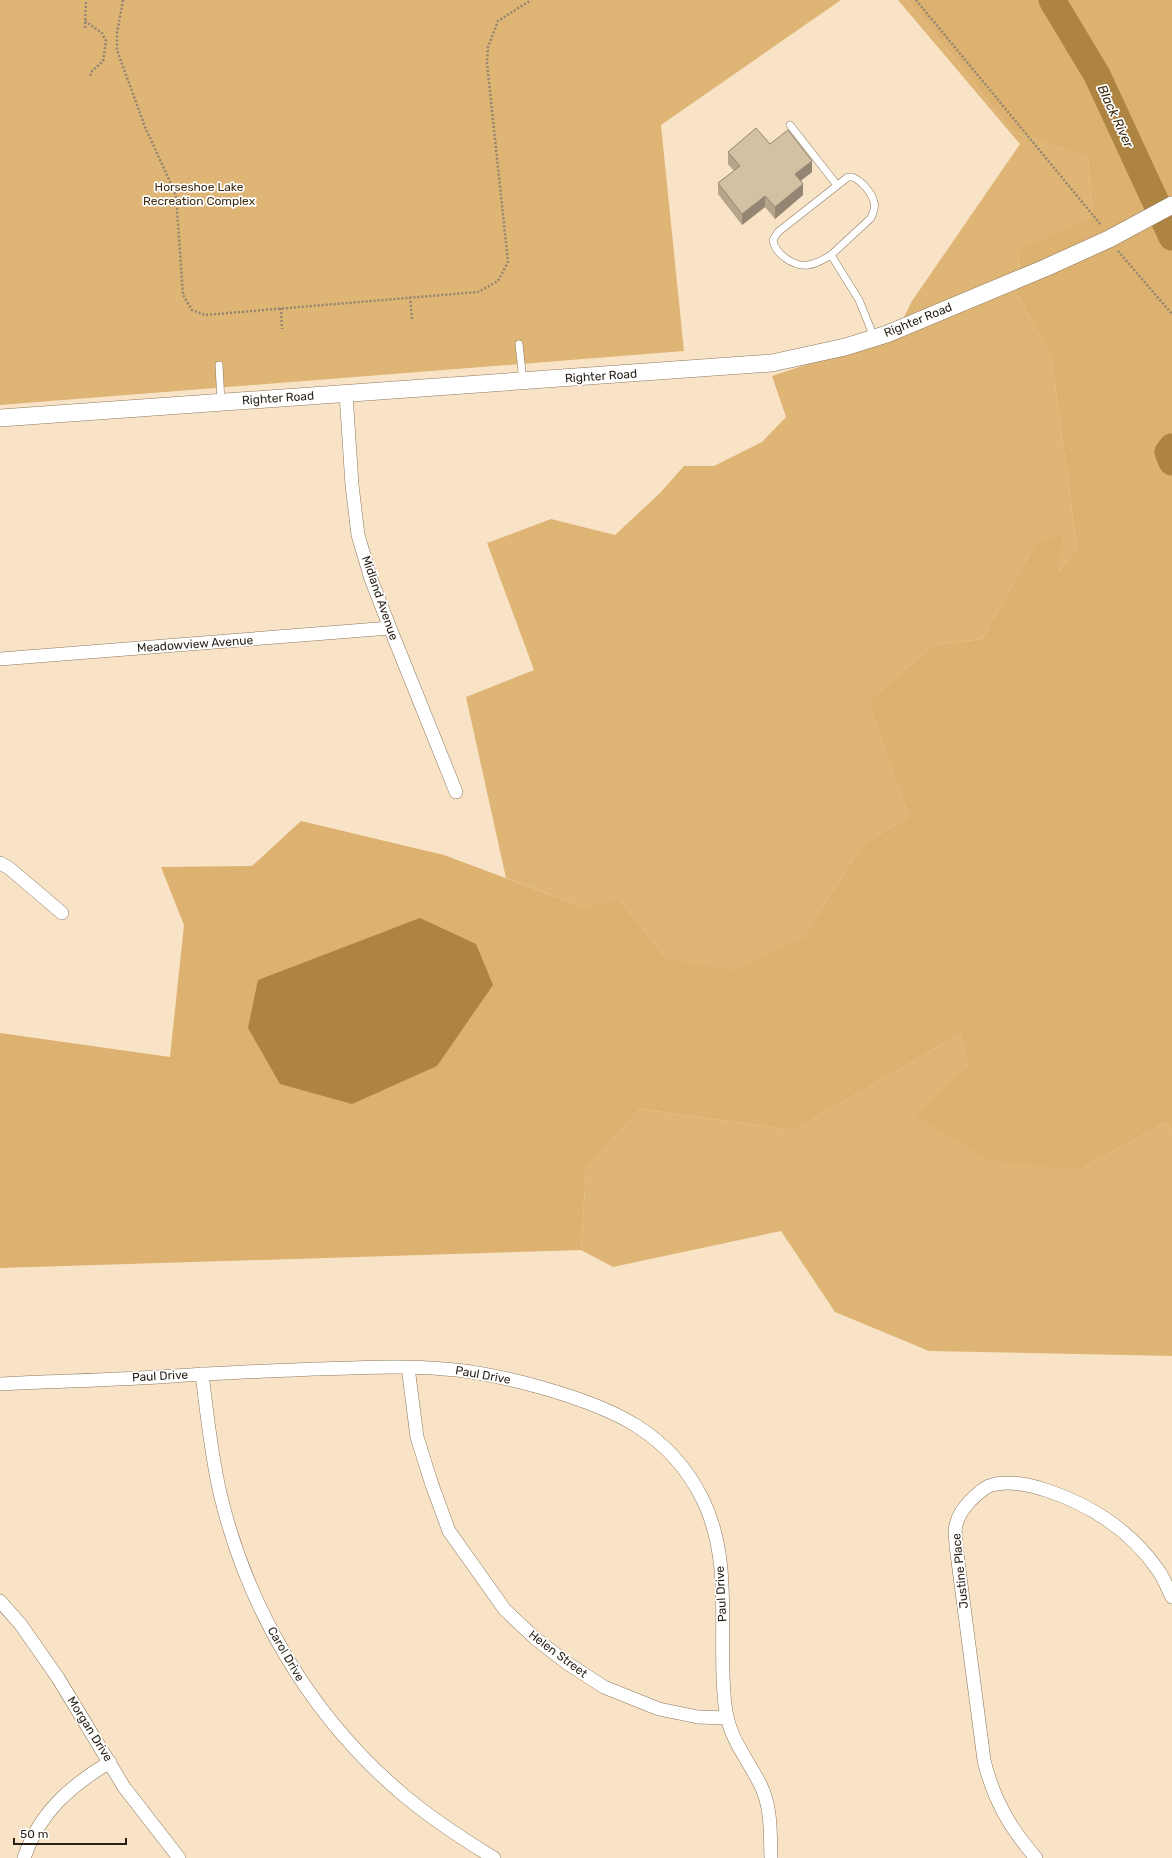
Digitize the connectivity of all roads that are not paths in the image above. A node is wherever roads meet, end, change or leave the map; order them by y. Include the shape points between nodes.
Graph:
1 (790, 125) dead end
2 (837, 185) junction
3 (1172, 205) edge
4 (831, 255) junction
5 (874, 338) junction
6 (518, 344) dead end
7 (219, 365) dead end
8 (523, 381) junction
9 (346, 394) junction
10 (221, 402) junction
11 (0, 418) edge
12 (390, 628) junction
13 (0, 659) edge
14 (456, 792) dead end
15 (0, 863) edge
16 (62, 913) dead end
17 (408, 1368) junction
18 (202, 1374) junction
19 (0, 1384) edge
20 (1172, 1597) edge
21 (0, 1600) edge
22 (727, 1718) junction
23 (110, 1762) junction
24 (24, 1858) edge
25 (178, 1858) edge
26 (494, 1858) edge
27 (771, 1858) edge
28 (1036, 1858) edge

1 - 2 lane
2 - 4 lane via 848,177 856,178 872,196 875,210 871,218
2 - 4 lane via 778,232 773,240 783,256 800,264 815,264
3 - 5 street, Righter Road via 1109,239 1045,268
4 - 5 lane via 859,300
5 - 8 street, Righter Road via 816,355 772,364
6 - 8 lane
7 - 10 lane
8 - 9 street, Righter Road
9 - 10 street, Righter Road
9 - 12 street, Midland Avenue via 358,535 371,579
10 - 11 street, Righter Road
12 - 13 street, Meadowview Avenue
12 - 14 street, Midland Avenue
15 - 16 street
17 - 18 street, Paul Drive
17 - 22 street, Helen Street via 417,1438 449,1531 505,1610 536,1639 604,1687 658,1709 698,1717
17 - 22 street, Paul Drive via 480,1374 525,1383 584,1400 612,1411 646,1431 669,1451 703,1501 713,1528 723,1606 723,1665
18 - 19 street, Paul Drive
18 - 26 street, Carol Drive via 210,1443 220,1494 233,1540 279,1647 309,1693 371,1765 446,1829
20 - 28 street, Justine Place via 1158,1570 1106,1519 1050,1492 1021,1485 988,1486 961,1511 956,1525 956,1546 984,1760 990,1786 1004,1815
21 - 23 street, Morgan Drive via 58,1678
22 - 27 street via 732,1736 762,1788 770,1814
23 - 24 street via 91,1773 64,1795 42,1820
23 - 25 street, Morgan Drive via 124,1787

